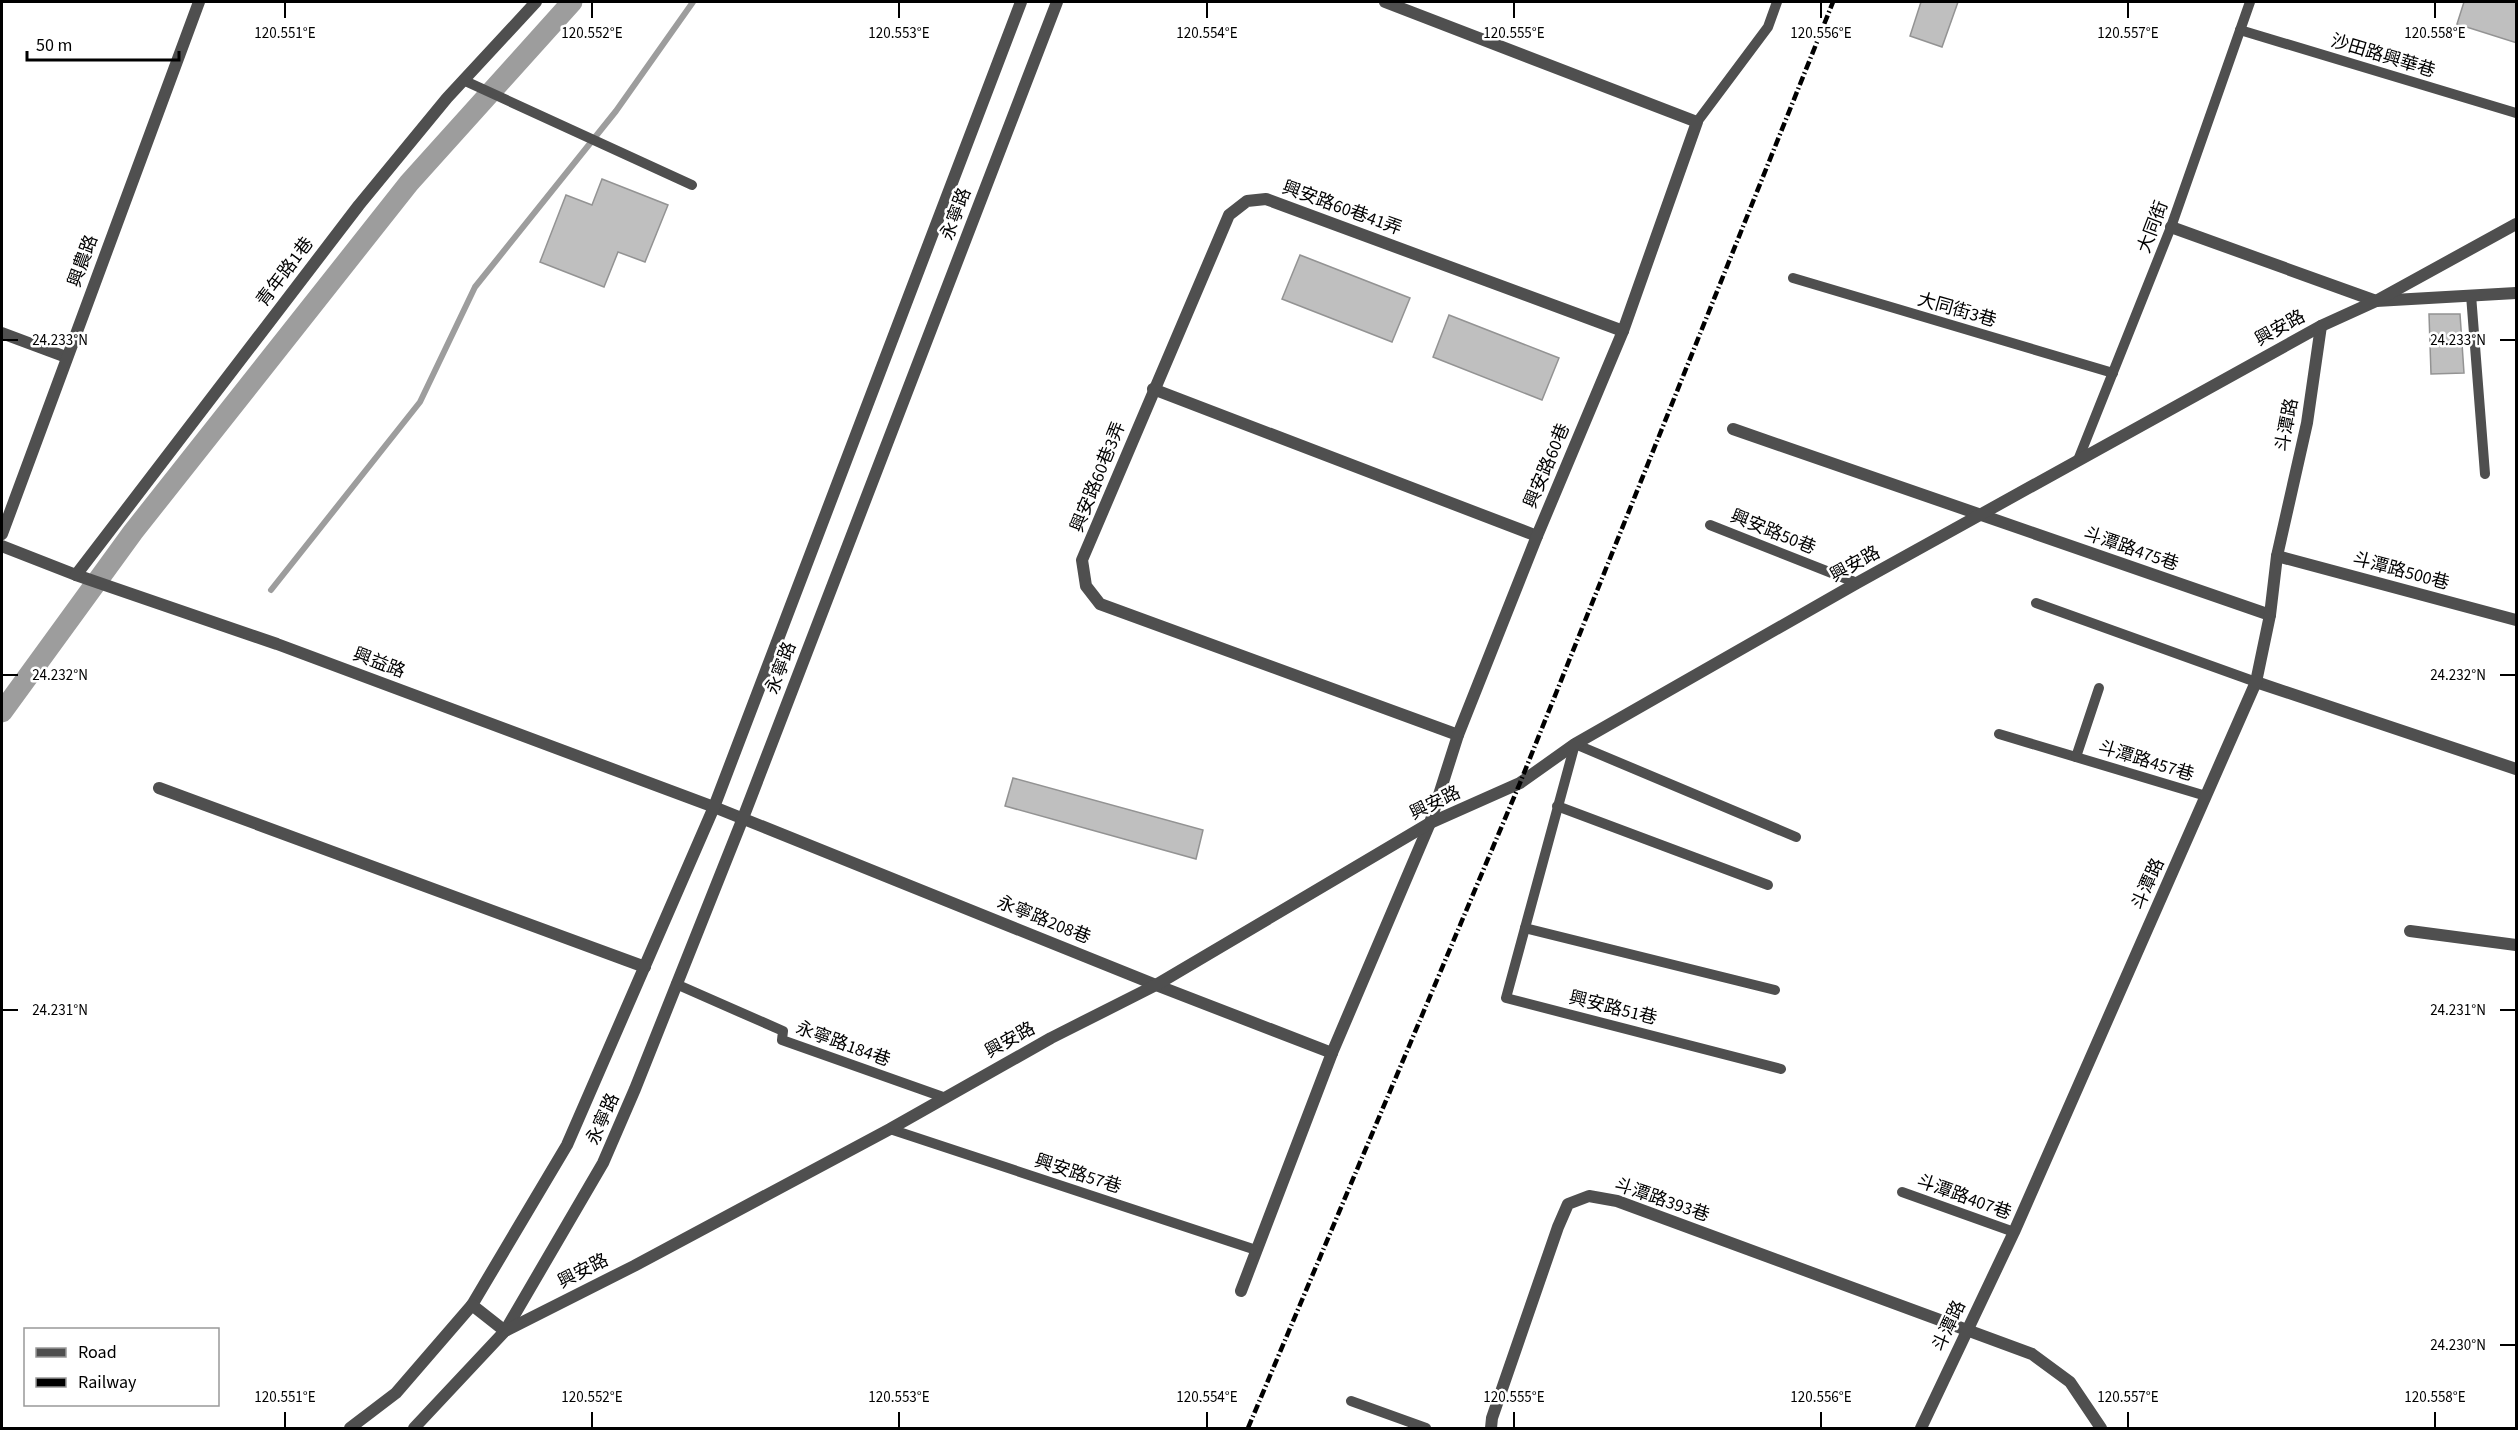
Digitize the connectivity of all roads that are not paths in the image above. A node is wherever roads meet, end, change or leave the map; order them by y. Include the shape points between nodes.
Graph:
1 (199, 2) edge
2 (536, 2) edge
3 (1022, 2) edge
4 (1056, 2) edge
5 (1385, 2) edge
6 (1777, 2) edge
7 (2250, 2) edge
8 (2240, 30) junction
9 (463, 80) junction
10 (2517, 113) edge
11 (1697, 122) junction
12 (692, 185) dead end
13 (2517, 224) edge
14 (2171, 227) junction
15 (1793, 278) dead end
16 (2517, 293) edge
17 (2471, 296) junction
18 (2376, 301) junction
19 (2321, 326) junction
20 (1623, 331) junction
21 (2, 333) edge
22 (66, 357) junction
23 (2113, 373) junction
24 (1153, 389) junction
25 (1733, 429) dead end
26 (2078, 460) junction
27 (2485, 474) dead end
28 (1980, 516) junction
29 (1710, 525) dead end
30 (2, 534) edge
31 (1537, 536) junction
32 (2, 546) edge
33 (2277, 556) junction
34 (76, 575) junction
35 (1857, 583) junction
36 (2036, 603) dead end
37 (2270, 615) junction
38 (2517, 620) edge
39 (2256, 682) junction
40 (2099, 688) dead end
41 (1999, 734) dead end
42 (1458, 735) junction
43 (1575, 744) junction
44 (2076, 757) junction
45 (2517, 769) edge
46 (159, 788) dead end
47 (2206, 796) junction
48 (1557, 806) junction
49 (714, 807) junction
50 (743, 818) junction
51 (1430, 823) junction
52 (1796, 837) dead end
53 (1768, 885) dead end
54 (1525, 928) junction
55 (2410, 931) dead end
56 (2517, 945) edge
57 (645, 968) junction
58 (676, 984) junction
59 (1156, 985) junction
60 (1775, 990) dead end
61 (1332, 1053) junction
62 (1781, 1069) dead end
63 (943, 1097) junction
64 (890, 1129) junction
65 (1902, 1192) dead end
66 (2014, 1232) junction
67 (1256, 1250) junction
68 (1241, 1291) dead end
69 (472, 1305) junction
70 (1968, 1329) junction
71 (505, 1331) junction
72 (1351, 1401) dead end
73 (350, 1428) edge
74 (414, 1428) edge
75 (1426, 1428) edge
76 (1491, 1428) edge
77 (1921, 1428) edge
78 (2101, 1428) edge

1 - 22 street, 興農路
2 - 9 street, 青年路1巷
3 - 49 street, 永寧路
4 - 50 street, 永寧路
5 - 11 street
6 - 11 lane via 1768,27
7 - 8 lane, 大同街
8 - 10 lane, 沙田路興華巷
8 - 14 lane, 大同街
9 - 12 lane
9 - 34 street, 青年路1巷 via 359,205
11 - 20 street, 興安路60巷
13 - 18 street, 興安路
14 - 18 street
14 - 23 lane, 大同街
15 - 23 lane, 大同街3巷
16 - 17 street, 興安路
17 - 18 street, 興安路
17 - 27 lane
18 - 19 street, 興安路
19 - 26 street, 興安路
19 - 33 street, 斗潭路 via 2307,423
20 - 24 street, 興安路60巷41弄 via 1266,199 1247,201 1229,215
20 - 31 street, 興安路60巷
21 - 22 street
22 - 30 street, 興農路
23 - 26 lane, 大同街
24 - 31 street
24 - 42 street, 興安路60巷3弄 via 1082,560 1086,586 1100,604
25 - 28 street, 斗潭路475巷
26 - 28 street, 興安路
28 - 35 street, 興安路
28 - 37 street, 斗潭路475巷
29 - 35 lane, 興安路50巷
31 - 42 street, 興安路60巷
32 - 34 street, 興益路
33 - 37 street, 斗潭路
33 - 38 street, 斗潭路500巷
34 - 49 street, 興益路 via 277,644
35 - 43 street, 興安路
36 - 39 lane
37 - 39 street, 斗潭路
39 - 45 street
39 - 47 street, 斗潭路
40 - 44 lane, 斗潭路457巷
41 - 44 lane, 斗潭路457巷
42 - 51 street, 興安路60巷
43 - 48 lane, 興安路51巷
43 - 51 street, 興安路 via 1520,783
43 - 52 lane
44 - 47 lane, 斗潭路457巷
46 - 57 street
47 - 66 street, 斗潭路
48 - 53 lane
48 - 54 lane, 興安路51巷
49 - 50 street, 興益路
49 - 57 street, 永寧路
50 - 58 street, 永寧路
50 - 59 street, 永寧路208巷
51 - 59 street, 興安路
51 - 61 street, 興安路60巷
54 - 60 lane
54 - 62 lane, 興安路51巷 via 1506,998
55 - 56 street
57 - 69 street, 永寧路 via 567,1145
58 - 63 lane, 永寧路184巷 via 783,1031 782,1040
58 - 71 street, 永寧路 via 603,1163
59 - 61 street, 永寧路208巷
59 - 63 street, 興安路
61 - 67 street, 興安路60巷
63 - 64 street, 興安路
64 - 67 lane, 興安路57巷
64 - 71 street, 興安路
65 - 66 lane, 斗潭路407巷
66 - 70 street, 斗潭路
67 - 68 street, 興安路60巷
69 - 71 street
69 - 73 street via 396,1393
70 - 76 street, 斗潭路393巷 via 1617,1201 1589,1196 1568,1204 1558,1227
70 - 77 street, 斗潭路
70 - 78 street, 斗潭路393巷 via 2032,1354 2070,1382
71 - 74 street, 興安路
72 - 75 lane

